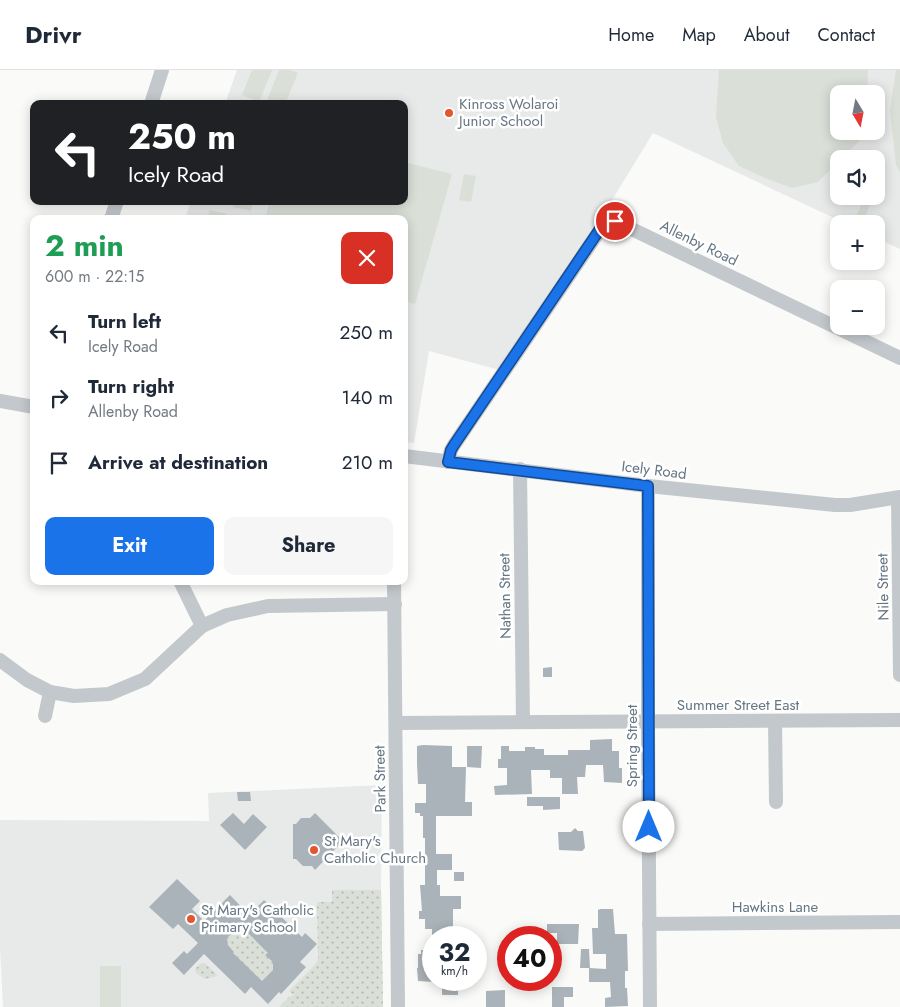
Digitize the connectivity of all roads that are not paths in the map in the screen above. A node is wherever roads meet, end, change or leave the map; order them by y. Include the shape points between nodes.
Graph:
1 (162, 70) edge
2 (152, 100) edge
3 (900, 358) edge
4 (0, 401) edge
5 (30, 406) edge
6 (408, 457) edge
7 (448, 462) junction
8 (520, 469) junction
9 (648, 486) junction
10 (899, 498) edge
11 (182, 585) edge
12 (394, 585) edge
13 (395, 604) junction
14 (202, 626) junction
15 (0, 660) edge
16 (900, 675) edge
17 (50, 692) junction
18 (45, 716) dead end
19 (900, 720) edge
20 (648, 721) junction
21 (775, 721) junction
22 (524, 722) junction
23 (396, 723) junction
24 (776, 802) dead end
25 (900, 922) edge
26 (649, 924) junction
27 (398, 1007) edge
28 (650, 1007) edge

1 - 2 street
3 - 7 street, Allenby Road via 615,221 609,222 602,226 454,445
4 - 5 street
6 - 7 street, Icely Road
7 - 8 street, Icely Road
8 - 9 street, Icely Road
8 - 22 street, Nathan Street
9 - 10 street, Icely Road via 835,505
9 - 20 street, Spring Street
10 - 16 street, Nile Street
11 - 14 street
12 - 13 street, Park Street
13 - 14 street via 268,606 227,615
13 - 23 street, Park Street
14 - 17 street via 145,679 109,694 74,696
15 - 17 street
17 - 18 street
19 - 21 street, Summer Street East
20 - 21 street, Summer Street East
20 - 22 street, Summer Street East
20 - 26 street, Spring Street
21 - 24 street
22 - 23 street, Summer Street East
23 - 27 street, Park Street
25 - 26 street, Hawkins Lane
26 - 28 street, Spring Street

